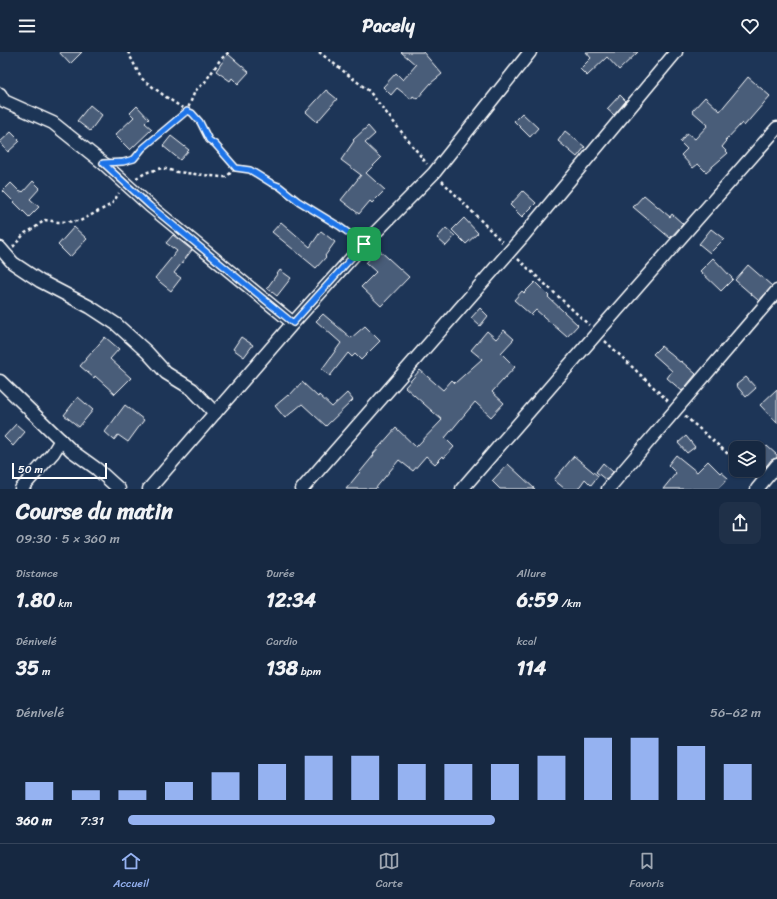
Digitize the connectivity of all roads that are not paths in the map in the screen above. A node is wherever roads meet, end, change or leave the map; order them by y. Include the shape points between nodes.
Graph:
1 (530, 52) edge
2 (676, 52) edge
3 (0, 94) edge
4 (777, 128) edge
5 (2, 251) edge
6 (777, 291) edge
7 (293, 323) junction
8 (0, 381) edge
9 (216, 413) junction
10 (61, 440) junction
11 (777, 465) edge
12 (21, 489) edge
13 (119, 489) edge
14 (149, 489) edge
15 (302, 489) edge
16 (462, 489) edge
17 (608, 489) edge
18 (757, 489) edge

1 - 7 street via 434,173 364,244
2 - 15 street via 510,251
3 - 7 street via 4,101 53,123
4 - 16 street
5 - 9 street via 13,263 40,281 116,324 166,373 192,389
6 - 17 street
7 - 9 street
8 - 10 street
9 - 14 street
10 - 12 street via 54,453
10 - 13 street
11 - 18 street

